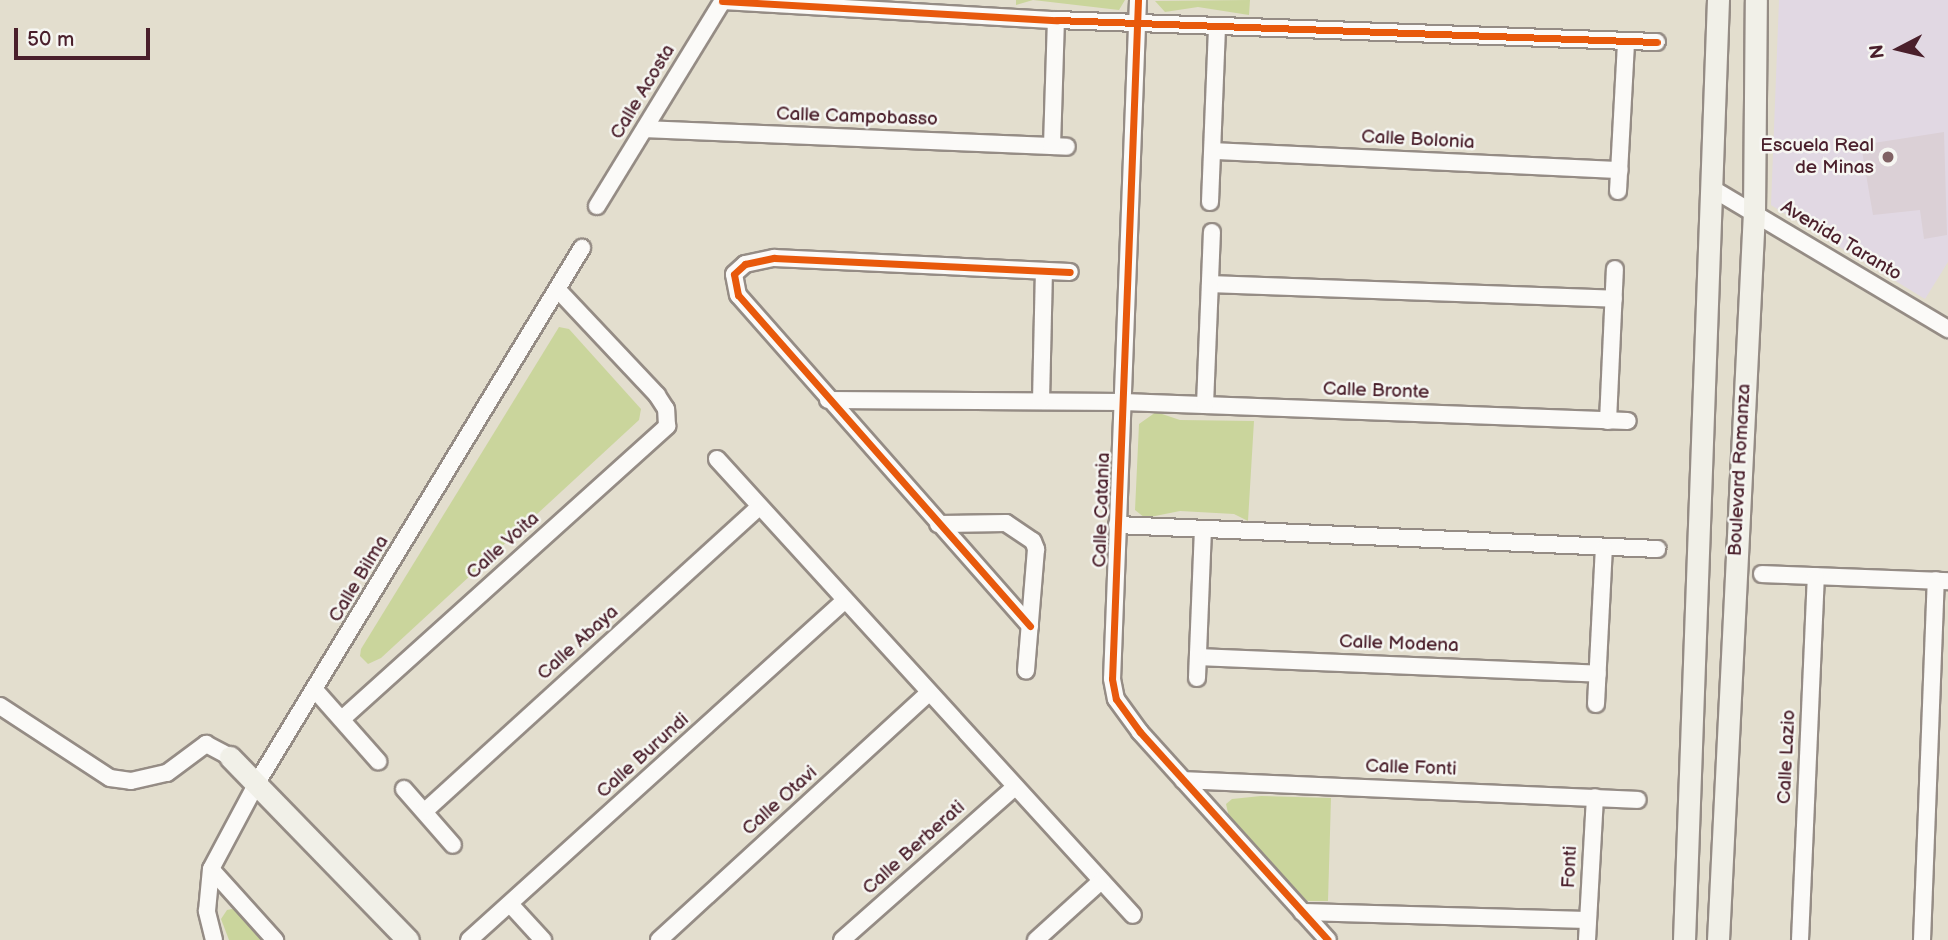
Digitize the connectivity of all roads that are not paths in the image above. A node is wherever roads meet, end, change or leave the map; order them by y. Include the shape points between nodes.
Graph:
1 (1138, 0) edge
2 (1718, 0) edge
3 (1756, 0) edge
4 (723, 1) edge
5 (1056, 20) junction
6 (1137, 22) junction
7 (1217, 26) junction
8 (1626, 42) junction
9 (1657, 42) dead end
10 (645, 129) junction
11 (1214, 151) junction
12 (1620, 170) junction
13 (1713, 189) junction
14 (1618, 191) dead end
15 (1210, 202) dead end
16 (597, 206) dead end
17 (1754, 213) junction
18 (1212, 232) dead end
19 (582, 248) dead end
20 (1615, 269) dead end
21 (1044, 271) junction
22 (1070, 272) dead end
23 (1210, 284) junction
24 (558, 290) junction
25 (1614, 299) junction
26 (1948, 329) edge
27 (828, 400) junction
28 (1041, 401) junction
29 (1123, 402) junction
30 (1205, 405) junction
31 (1608, 421) junction
32 (1628, 421) dead end
33 (717, 459) dead end
34 (759, 507) junction
35 (938, 524) junction
36 (1117, 525) junction
37 (1203, 530) junction
38 (1604, 548) junction
39 (1657, 549) dead end
40 (1762, 574) dead end
41 (1816, 576) junction
42 (1942, 580) edge
43 (844, 601) junction
44 (1030, 626) junction
45 (1199, 657) junction
46 (1026, 671) dead end
47 (1598, 674) junction
48 (1197, 678) dead end
49 (316, 691) junction
50 (929, 693) junction
51 (1596, 704) dead end
52 (0, 706) edge
53 (342, 719) junction
54 (230, 757) joint
55 (378, 761) dead end
56 (1183, 780) junction
57 (257, 781) junction
58 (1014, 788) junction
59 (404, 789) dead end
60 (1595, 797) junction
61 (1638, 800) dead end
62 (425, 811) junction
63 (453, 845) dead end
64 (211, 869) junction
65 (1101, 881) junction
66 (510, 904) junction
67 (1303, 912) junction
68 (1133, 915) dead end
69 (1588, 920) junction
70 (214, 940) edge
71 (275, 940) edge
72 (408, 940) edge
73 (468, 940) edge
74 (542, 940) edge
75 (659, 940) edge
76 (842, 940) edge
77 (1036, 940) edge
78 (1328, 940) edge
79 (1587, 940) edge
80 (1684, 940) edge
81 (1718, 940) edge
82 (1800, 940) edge
83 (1922, 940) edge

1 - 6 street, Calle Catania
2 - 13 main road, Boulevard Romanza
3 - 17 main road, Boulevard Romanza
4 - 5 street
4 - 10 street, Calle Acosta
5 - 6 street
5 - 10 street, Calle Campobasso via 1060,146
6 - 7 street
6 - 29 street, Calle Catania
7 - 8 street
7 - 11 street
8 - 9 street
8 - 12 street
10 - 16 street, Calle Acosta
11 - 12 street, Calle Bolonia
11 - 15 street
12 - 14 street
13 - 17 street, Avenida Taranto
13 - 80 main road, Boulevard Romanza
17 - 26 street, Avenida Taranto
17 - 81 main road, Boulevard Romanza
18 - 23 street
19 - 24 street, Calle Bilma
20 - 25 street
21 - 22 street
21 - 27 street via 774,258 745,264 734,274 738,295
21 - 28 street
23 - 25 street
23 - 30 street
24 - 49 street, Calle Bilma
24 - 53 street, Calle Voita via 657,396 668,419 660,433
25 - 31 street
27 - 28 street, Calle Bronte
27 - 35 street
28 - 29 street, Calle Bronte
29 - 30 street, Calle Bronte
29 - 36 street, Calle Catania
30 - 31 street, Calle Bronte
31 - 32 street, Calle Bronte
33 - 34 street
34 - 43 street
34 - 62 street, Calle Abaya
35 - 44 street
35 - 44 street via 1006,523 1027,535 1036,549
36 - 37 street
36 - 56 street, Calle Catania via 1112,679 1116,699
37 - 38 street
37 - 45 street
38 - 39 street
38 - 47 street
40 - 41 street
41 - 42 street
41 - 82 street, Calle Lazio
42 - 83 street
43 - 50 street
43 - 66 street, Calle Burundi
44 - 46 street
45 - 47 street, Calle Modena
45 - 48 street
47 - 51 street
49 - 53 street
49 - 57 street, Calle Bilma
50 - 58 street
50 - 75 street, Calle Otavi
52 - 54 street via 110,778 131,781 167,773 206,744
53 - 55 street
54 - 57 main road
56 - 60 street, Calle Fonti
56 - 67 street, Calle Catania
57 - 64 street, Calle Bilma
57 - 72 main road
58 - 65 street
58 - 76 street, Calle Berberati
59 - 62 street
60 - 61 street, Calle Fonti
60 - 69 street, Fonti
62 - 63 street
64 - 70 street, Calle Bilma via 206,911
64 - 71 street
65 - 68 street
65 - 77 street
66 - 73 street, Calle Burundi
66 - 74 street
67 - 69 street
67 - 78 street, Calle Catania
69 - 79 street, Fonti

